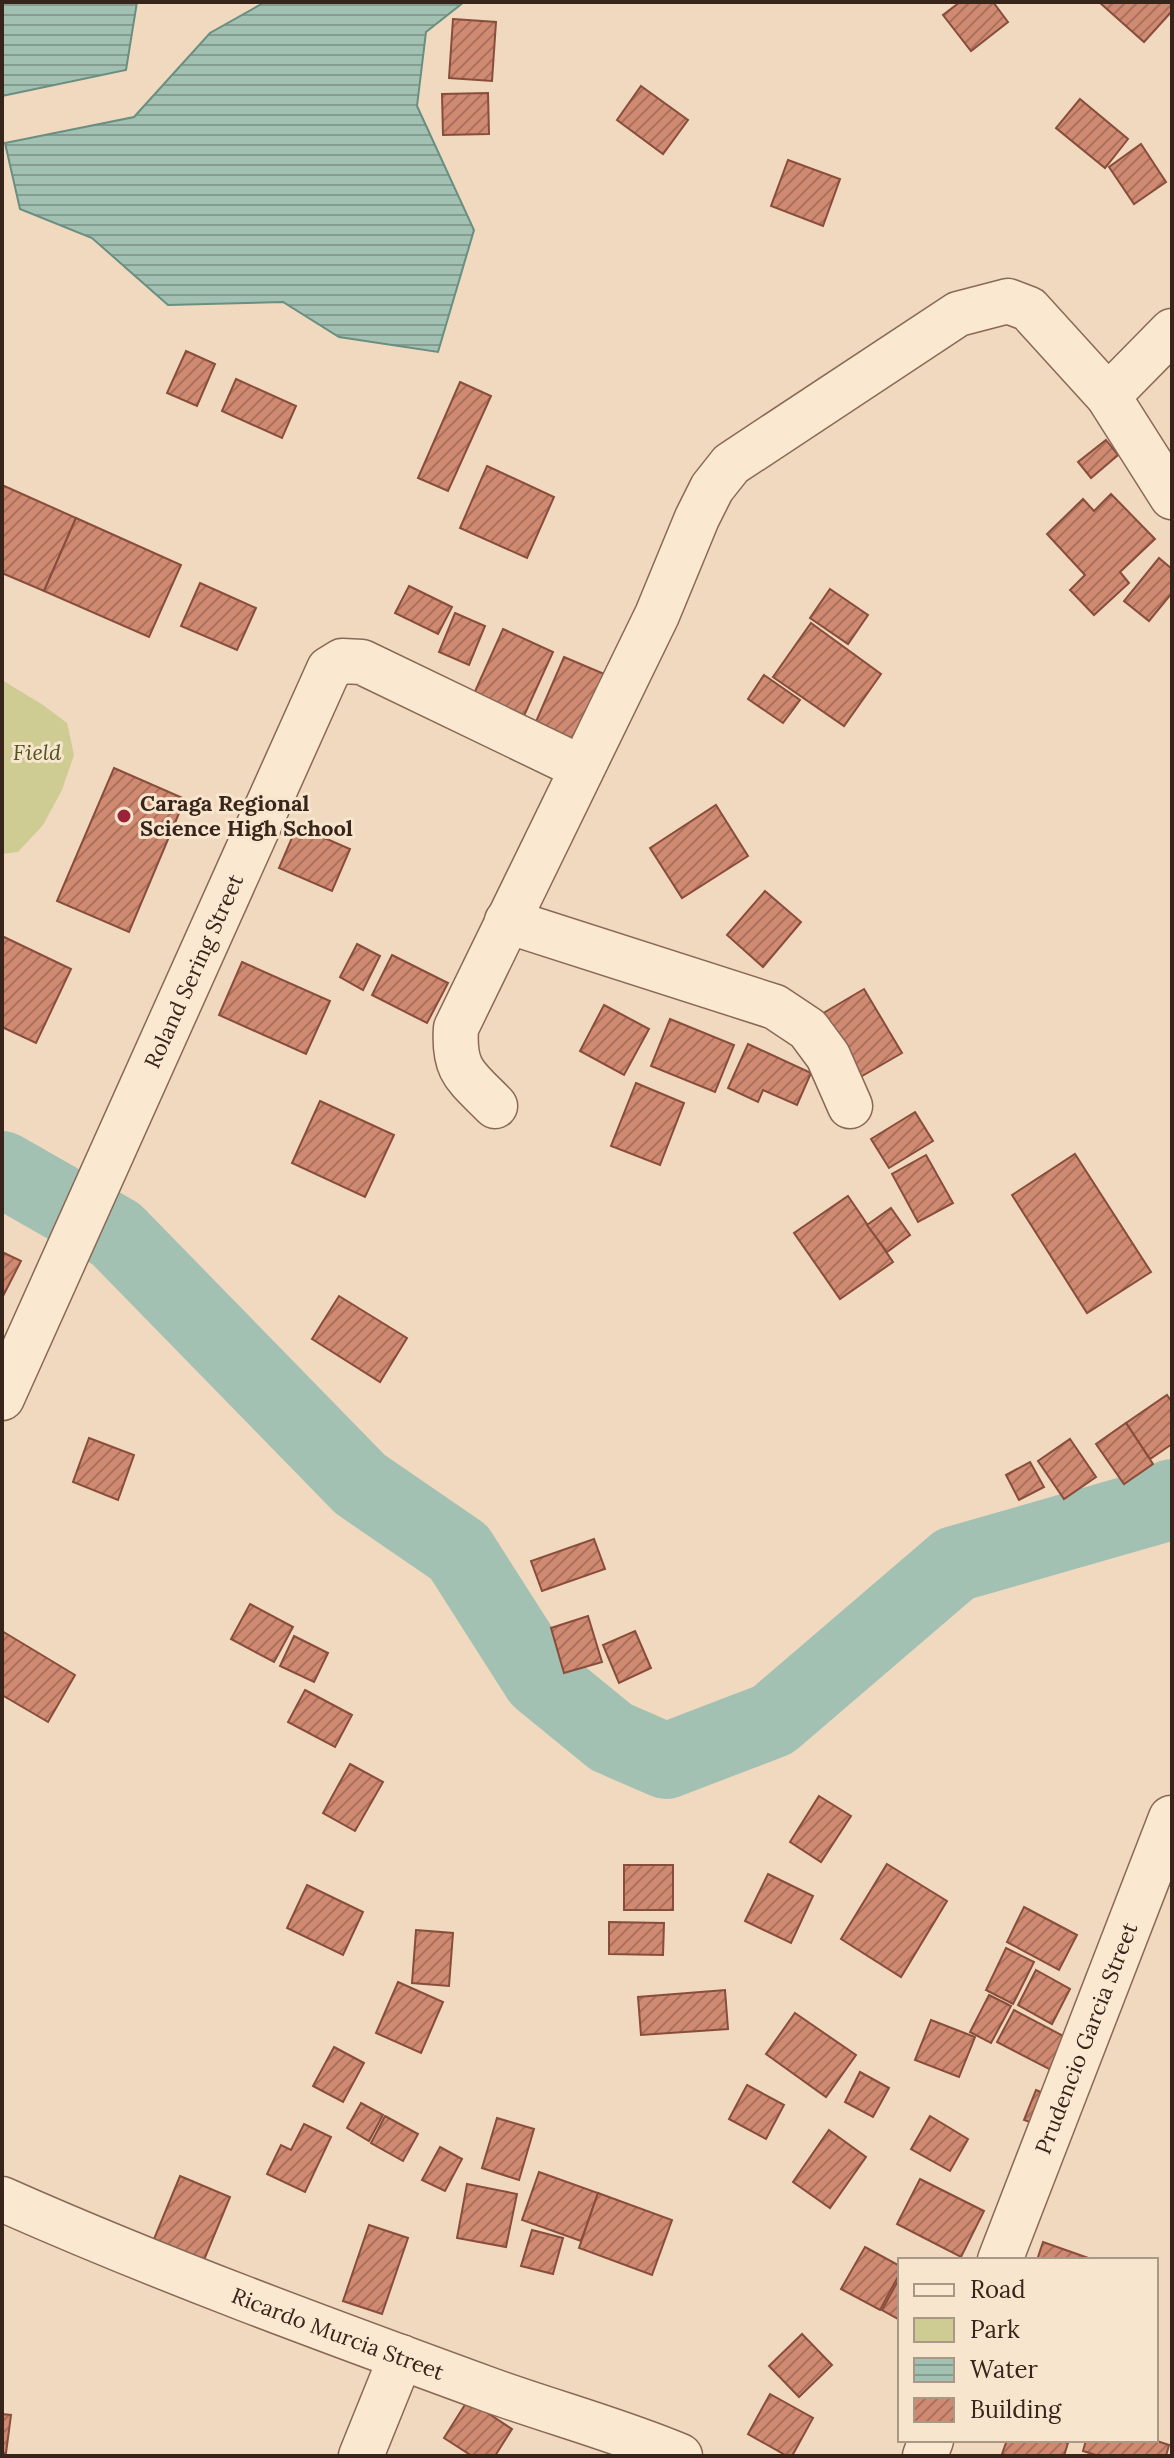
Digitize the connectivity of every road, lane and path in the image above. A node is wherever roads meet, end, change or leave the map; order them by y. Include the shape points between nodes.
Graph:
1 (1172, 331) edge
2 (1108, 396) junction
3 (1172, 497) edge
4 (580, 767) junction
5 (507, 921) junction
6 (495, 1106) dead end
7 (850, 1106) dead end
8 (2, 1398) edge
9 (1171, 1818) edge
10 (2, 2199) edge
11 (1001, 2258) edge
12 (401, 2357) junction
13 (625, 2445) edge
14 (361, 2456) edge
15 (680, 2456) edge

1 - 2 street
2 - 3 street
2 - 4 street via 1029,309 1008,301 958,314 731,464 712,488 657,615
4 - 5 street
4 - 8 street, Roland Sering Street via 362,662 342,661 329,669
5 - 6 street via 456,1028 454,1052 461,1071
5 - 7 street via 775,1007 808,1029 828,1056
9 - 11 street, Prudencio Garcia Street
10 - 12 street, Ricardo Murcia Street via 122,2253
12 - 13 street, Ricardo Murcia Street
12 - 14 street
13 - 15 street, Ricardo Murcia Street

